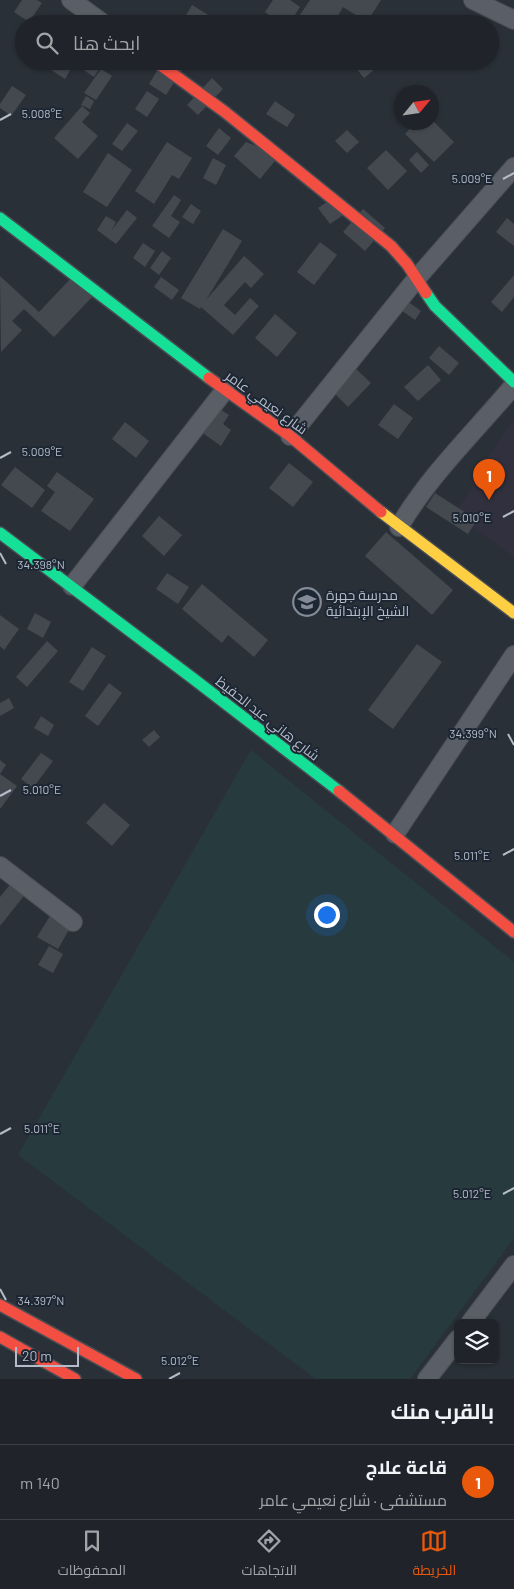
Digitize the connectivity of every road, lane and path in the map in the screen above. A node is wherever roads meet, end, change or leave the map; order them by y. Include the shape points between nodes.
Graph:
1 (71, 0) edge
2 (473, 0) edge
3 (92, 15) edge
4 (514, 20) edge
5 (167, 70) edge
6 (514, 167) edge
7 (0, 218) edge
8 (417, 278) junction
9 (514, 383) edge
10 (225, 390) junction
11 (290, 436) junction
12 (399, 527) junction
13 (0, 533) edge
14 (72, 586) junction
15 (514, 613) edge
16 (514, 655) edge
17 (395, 834) junction
18 (0, 866) edge
19 (73, 922) dead end
20 (514, 932) edge
21 (514, 1265) edge
22 (0, 1305) edge
23 (473, 1319) edge
24 (0, 1337) edge
25 (454, 1344) edge
26 (75, 1379) edge
27 (136, 1379) edge
28 (427, 1379) edge

1 - 3 street
2 - 4 street
5 - 8 street via 225,112 391,246
6 - 8 street
7 - 10 street, شارع نعيمي عامر
8 - 9 street via 435,306
8 - 11 street
9 - 12 street via 433,476
10 - 11 street, شارع نعيمي عامر
10 - 14 street
11 - 12 street, شارع نعيمي عامر
12 - 15 street, شارع نعيمي عامر
13 - 14 street, شارع هاني عبد الحفيظ
14 - 17 street, شارع هاني عبد الحفيظ
16 - 17 street
17 - 20 street, شارع هاني عبد الحفيظ
18 - 19 street
21 - 23 street
22 - 27 street
24 - 26 street
25 - 28 street

